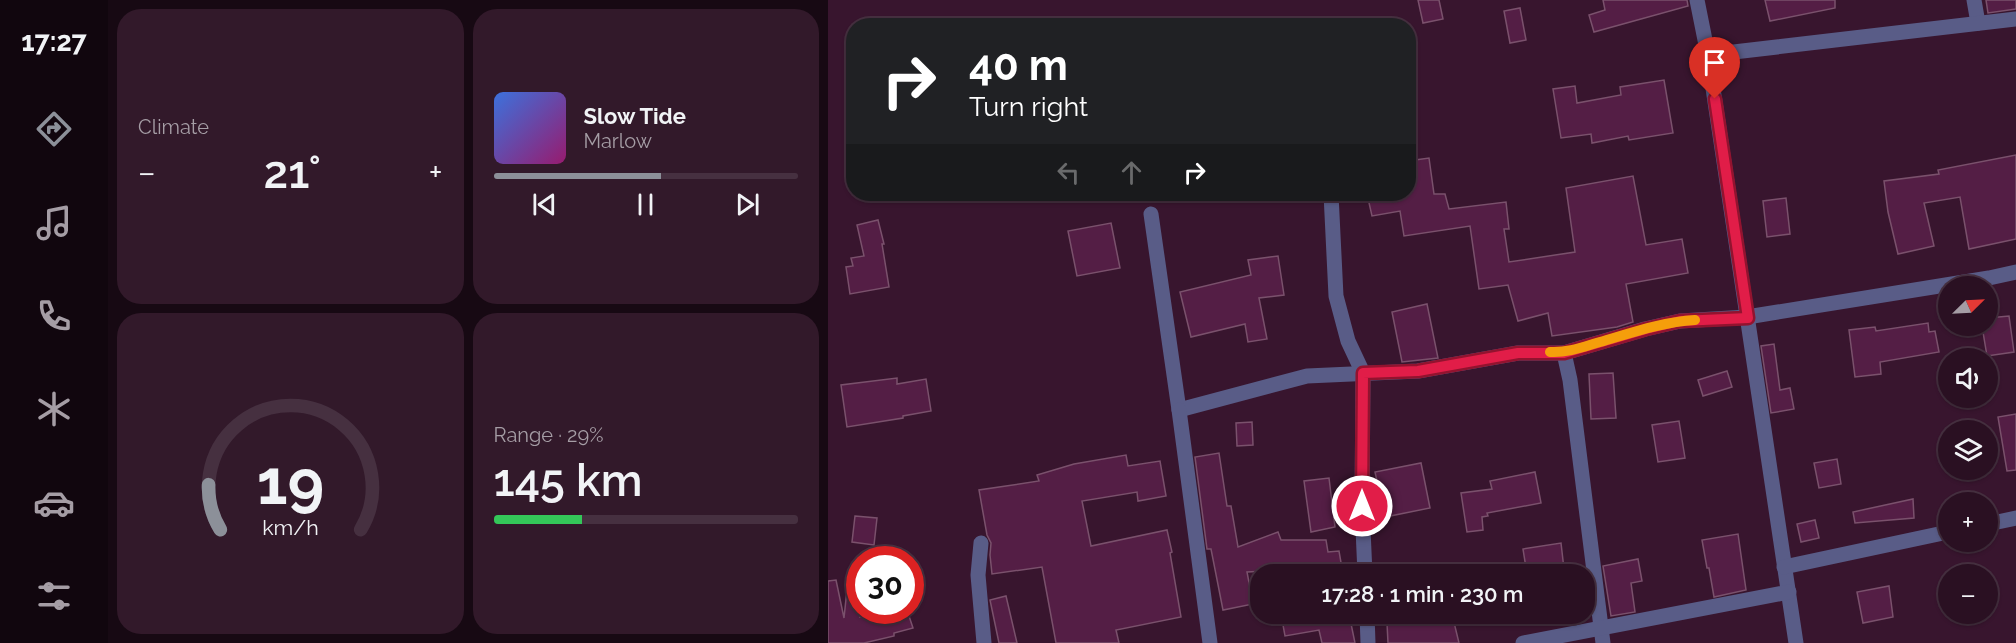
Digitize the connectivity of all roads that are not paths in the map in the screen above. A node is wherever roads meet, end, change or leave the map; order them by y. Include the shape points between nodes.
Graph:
1 (1697, 0) edge
2 (1974, 0) edge
3 (2016, 19) edge
4 (1978, 23) junction
5 (1708, 55) junction
6 (1331, 201) edge
7 (1151, 214) dead end
8 (2016, 272) edge
9 (1748, 318) junction
10 (1564, 353) junction
11 (1363, 373) junction
12 (1179, 410) junction
13 (2016, 518) edge
14 (1998, 522) edge
15 (1938, 534) edge
16 (981, 543) dead end
17 (1365, 564) edge
18 (1784, 567) junction
19 (1788, 592) junction
20 (1367, 624) edge
21 (1602, 636) edge
22 (984, 643) edge
23 (1210, 643) edge
24 (1368, 643) edge
25 (1523, 643) edge
26 (1797, 643) edge

1 - 5 street
2 - 4 street
3 - 4 street
4 - 5 street
5 - 9 street
6 - 11 street via 1336,297 1348,341
7 - 12 street
8 - 9 street
9 - 10 street via 1680,321
9 - 18 street
10 - 11 street via 1518,353 1418,371
10 - 21 street
11 - 12 street via 1307,375
11 - 17 street
12 - 23 street
13 - 14 street
15 - 18 street
16 - 22 street via 978,575
18 - 19 street
19 - 21 street
19 - 26 street
20 - 24 street
21 - 25 street

